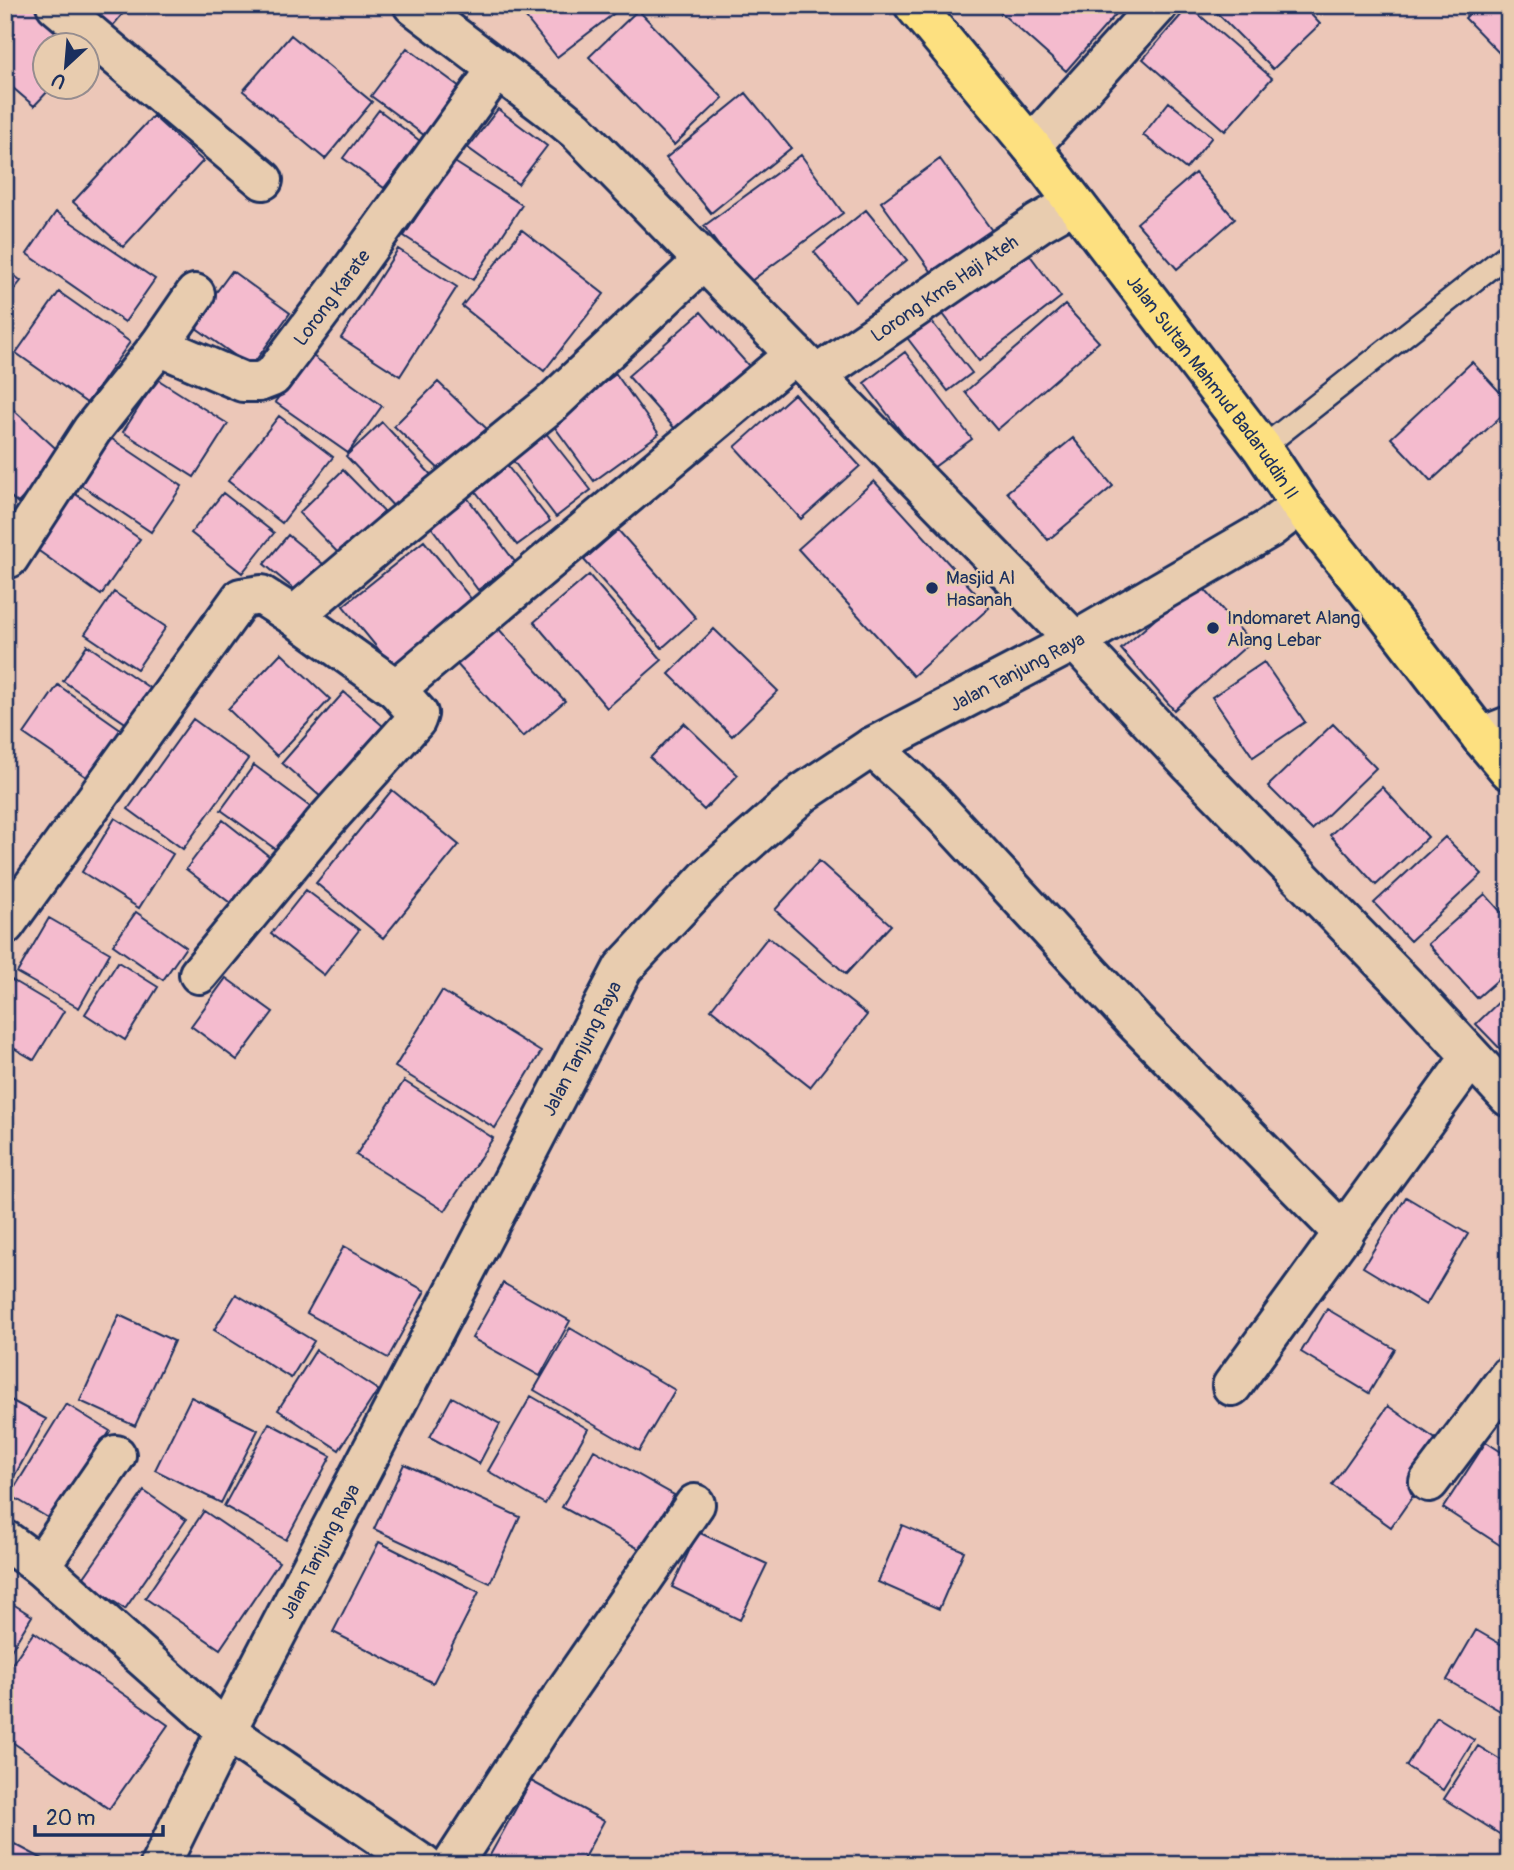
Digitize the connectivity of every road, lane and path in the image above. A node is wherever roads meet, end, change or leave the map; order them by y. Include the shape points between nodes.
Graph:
1 (56, 5) edge
2 (413, 5) edge
3 (914, 5) edge
4 (1158, 5) edge
5 (497, 69) junction
6 (1031, 146) junction
7 (263, 180) dead end
8 (1074, 204) junction
9 (1509, 253) edge
10 (703, 261) junction
11 (195, 294) dead end
12 (159, 346) junction
13 (806, 365) junction
14 (1262, 448) junction
15 (1300, 505) junction
16 (9, 558) dead end
17 (293, 616) junction
18 (1075, 641) junction
19 (407, 702) junction
20 (1495, 732) edge
21 (872, 747) junction
22 (1509, 770) edge
23 (5, 925) edge
24 (200, 974) dead end
25 (1471, 1057) junction
26 (1509, 1097) edge
27 (1344, 1234) junction
28 (1509, 1376) edge
29 (1232, 1386) dead end
30 (116, 1455) dead end
31 (1429, 1482) dead end
32 (695, 1504) dead end
33 (5, 1540) edge
34 (40, 1566) junction
35 (226, 1731) junction
36 (160, 1865) edge
37 (423, 1865) edge
38 (452, 1865) edge

1 - 7 street
2 - 5 street
3 - 6 highway, Jalan Sultan Mahmud Badaruddin II
4 - 6 street
5 - 10 street via 576,130
5 - 12 street, Lorong Karate via 272,377 243,382
6 - 8 highway, Jalan Sultan Mahmud Badaruddin II
8 - 13 street, Lorong Kms Haji Ateh
8 - 14 highway, Jalan Sultan Mahmud Badaruddin II
9 - 14 lane
10 - 13 street
10 - 17 street via 553,402
11 - 12 street
12 - 16 street via 92,430
13 - 18 street
13 - 19 street, Lorong Kms Haji Ateh
14 - 15 highway, Jalan Sultan Mahmud Badaruddin II
15 - 18 street, Jalan Tanjung Raya via 1270,528
15 - 20 highway, Jalan Sultan Mahmud Badaruddin II via 1385,612
17 - 19 street
17 - 23 street via 261,595 241,598
18 - 21 street, Jalan Tanjung Raya
18 - 25 street
19 - 24 street, Lorong Kms Haji Ateh via 416,720
20 - 22 highway, Jalan Sultan Mahmud Badaruddin II
21 - 27 street via 929,799 1134,1021
21 - 35 street, Jalan Tanjung Raya via 803,793 710,875 623,968
25 - 26 street
25 - 27 street
27 - 29 street
28 - 31 street
30 - 34 street
32 - 38 street
33 - 34 street
34 - 35 street
35 - 36 street, Jalan Tanjung Raya
35 - 37 street

